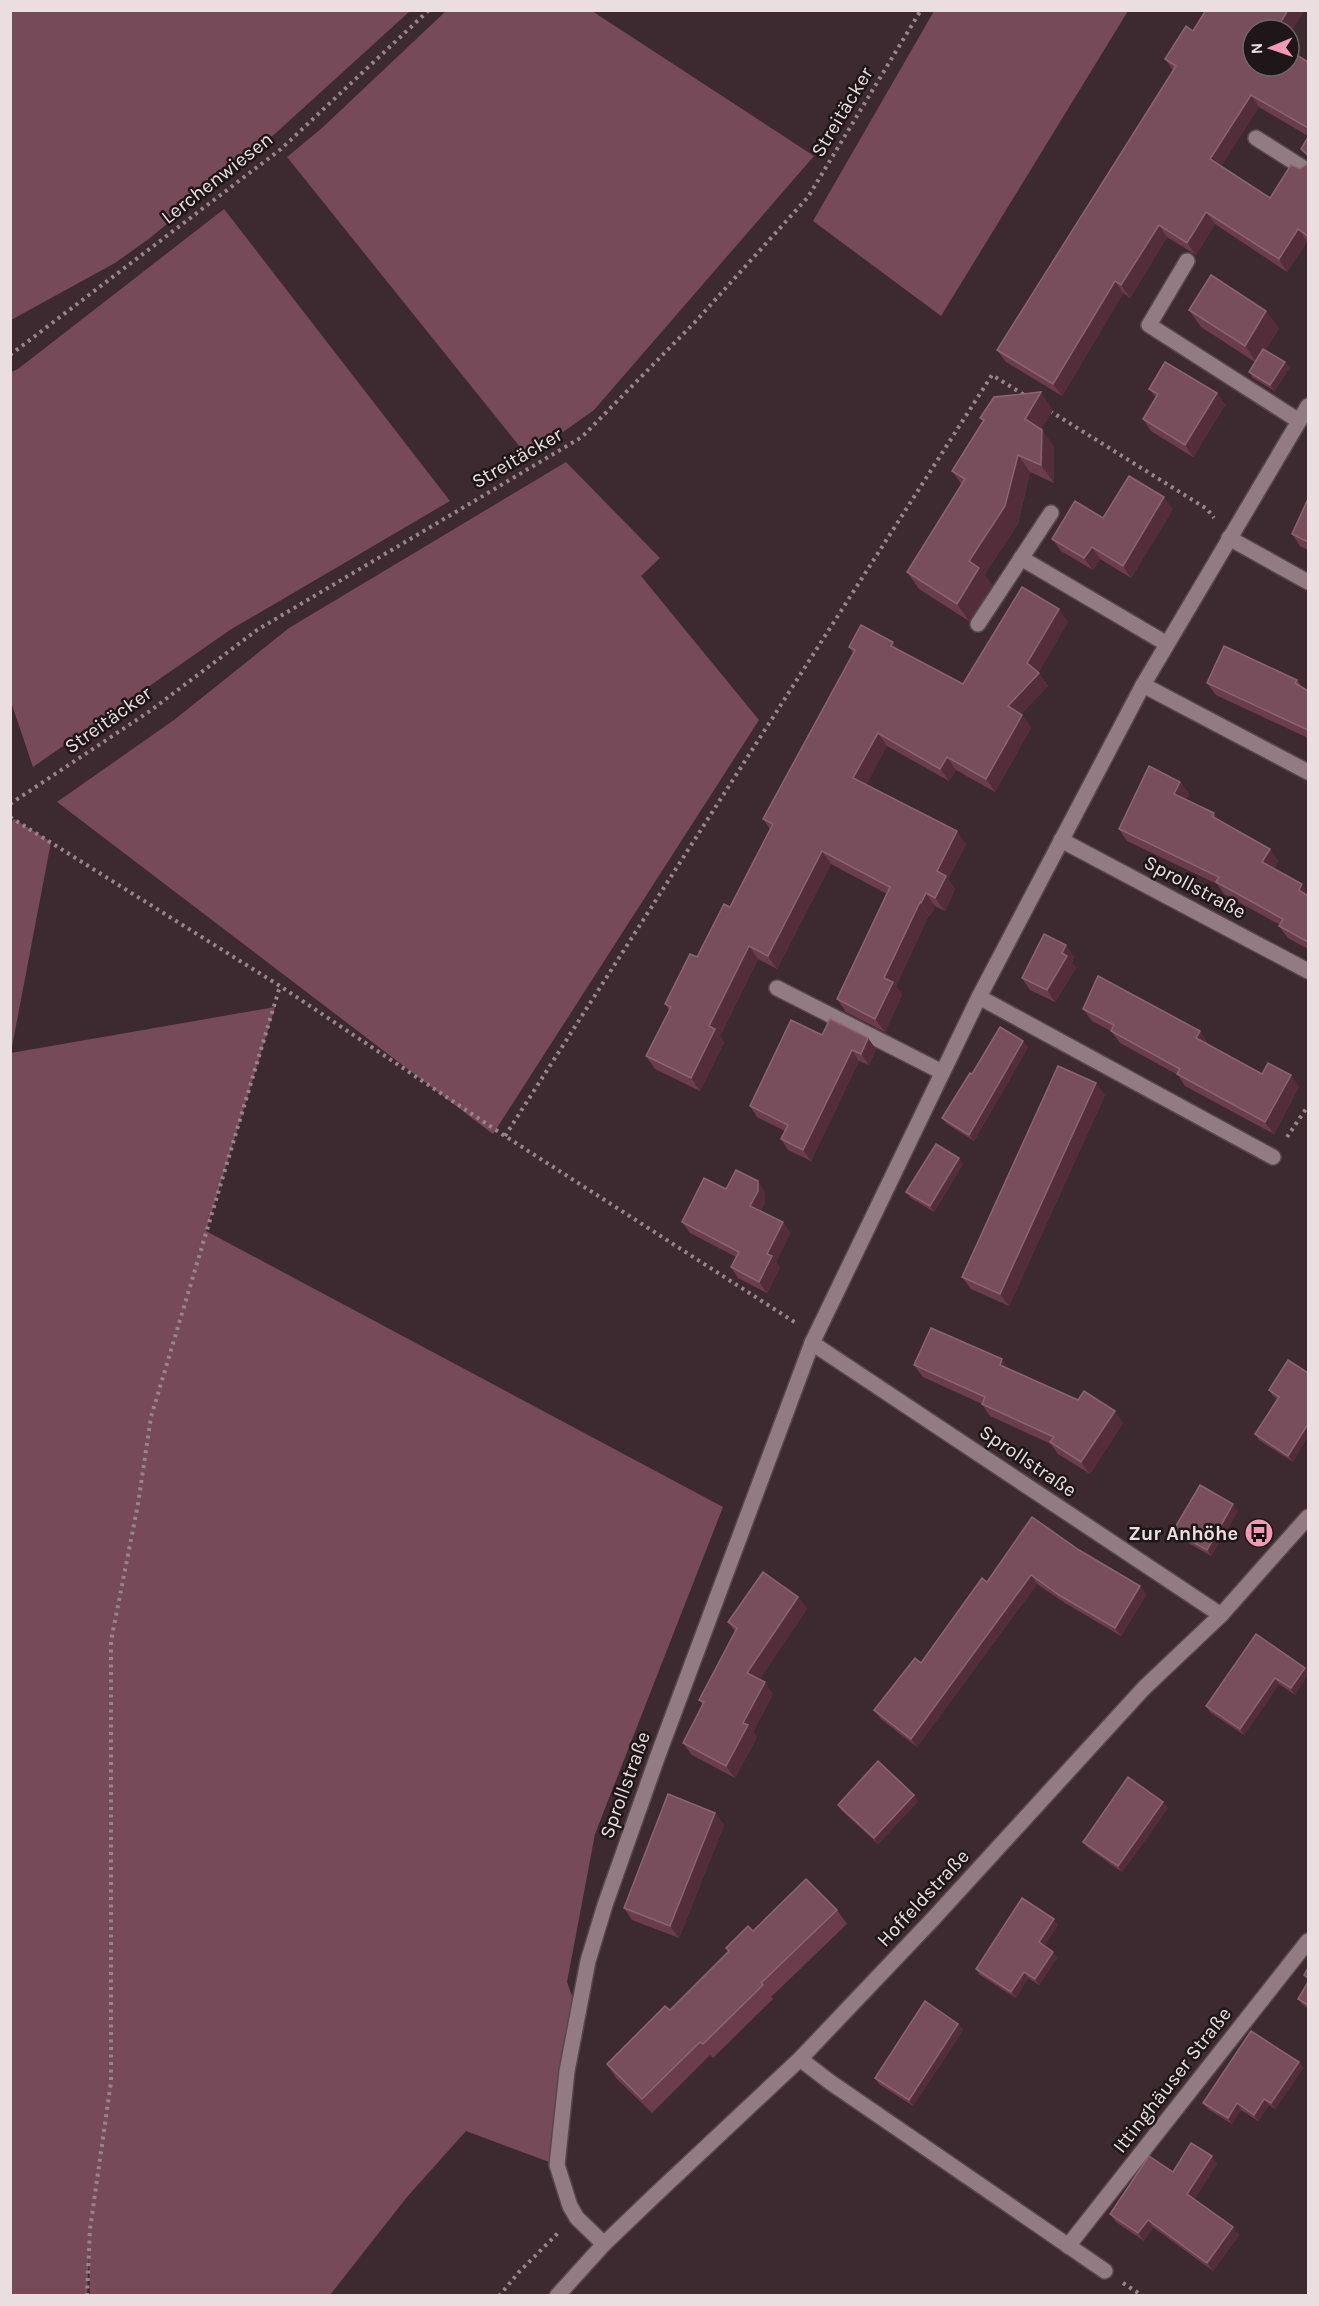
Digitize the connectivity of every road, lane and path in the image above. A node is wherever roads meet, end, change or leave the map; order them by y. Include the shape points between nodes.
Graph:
1 (429, 10) edge
2 (921, 10) edge
3 (1256, 138) dead end
4 (1308, 171) edge
5 (1187, 261) edge
6 (10, 355) edge
7 (1031, 399) edge
8 (1041, 405) edge
9 (1308, 406) edge
10 (1299, 421) junction
11 (1207, 509) dead end
12 (1051, 513) dead end
13 (1229, 538) junction
14 (1021, 558) junction
15 (1308, 582) edge
16 (978, 624) dead end
17 (1167, 644) junction
18 (1143, 686) junction
19 (1308, 772) edge
20 (10, 804) edge
21 (10, 817) edge
22 (1061, 840) junction
23 (1308, 971) edge
24 (280, 986) junction
25 (777, 988) dead end
26 (979, 997) junction
27 (942, 1072) junction
28 (1308, 1106) edge
29 (505, 1136) junction
30 (1273, 1157) joint
31 (813, 1339) junction
32 (1308, 1517) edge
33 (1221, 1615) junction
34 (1308, 1941) edge
35 (800, 2059) junction
36 (577, 2218) junction
37 (604, 2244) junction
38 (1068, 2246) junction
39 (1105, 2271) dead end
40 (87, 2295) edge
41 (500, 2295) edge
42 (557, 2295) edge

1 - 6 path, Lerchenwiesen via 281,149
2 - 20 path, Streitäcker via 808,197 696,321 582,437 257,630 150,711
3 - 4 street
5 - 10 street via 1149,325
7 - 29 path via 992,375
8 - 11 path
9 - 10 street, Sprollstraße
10 - 13 street, Sprollstraße
12 - 14 street
13 - 15 street
13 - 17 street, Sprollstraße
14 - 16 street
14 - 17 street
17 - 18 street, Sprollstraße
18 - 19 street
18 - 22 street, Sprollstraße
21 - 24 path
22 - 23 street, Sprollstraße
22 - 26 street, Sprollstraße
24 - 29 path
24 - 40 path via 151,1417 111,1641 111,2082 90,2229
25 - 27 street
26 - 27 street, Sprollstraße
26 - 30 street
27 - 31 street, Sprollstraße
28 - 30 path
29 - 31 path
31 - 33 street, Sprollstraße
31 - 36 street, Sprollstraße via 657,1758 588,1960 567,2071 557,2165
32 - 33 street, Hoffeldstraße
33 - 35 street, Hoffeldstraße via 1144,1688
34 - 38 street, Ittinghäuser Straße
35 - 37 street, Hoffeldstraße
35 - 38 street
36 - 37 street, Sprollstraße
36 - 41 path via 555,2235
37 - 42 street, Hoffeldstraße
38 - 39 street

